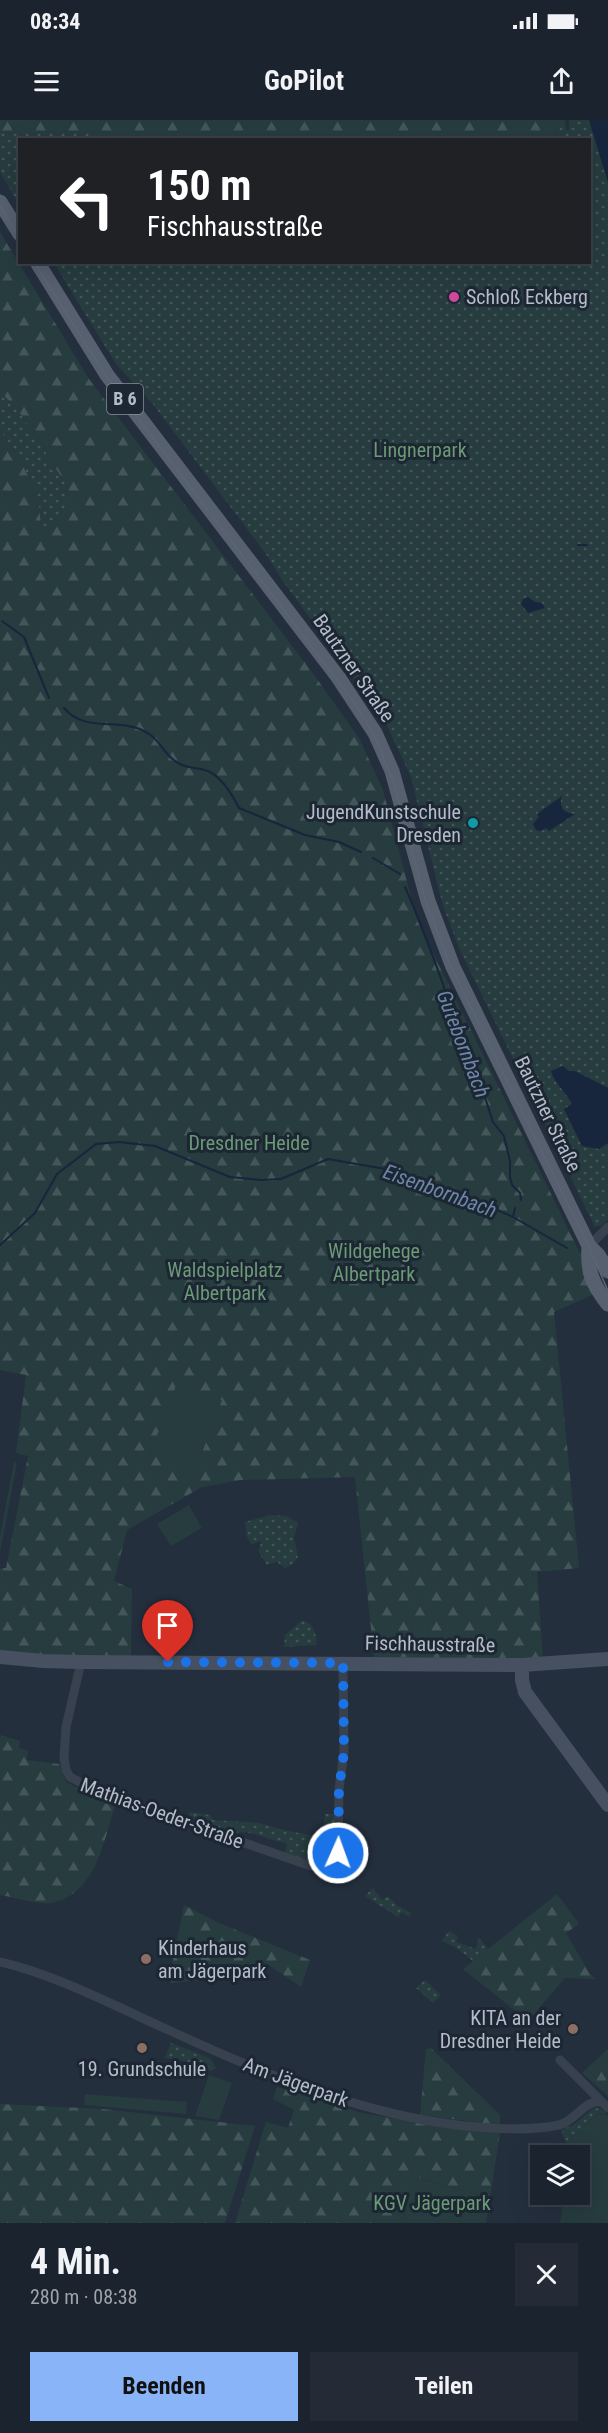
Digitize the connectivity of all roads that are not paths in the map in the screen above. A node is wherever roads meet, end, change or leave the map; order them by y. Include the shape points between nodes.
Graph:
1 (0, 202) edge
2 (18, 231) edge
3 (38, 264) edge
4 (608, 1227) edge
5 (590, 1246) junction
6 (608, 1271) edge
7 (608, 1304) edge
8 (0, 1657) edge
9 (608, 1659) edge
10 (81, 1662) junction
11 (343, 1663) junction
12 (522, 1665) junction
13 (608, 1805) edge
14 (0, 1962) edge
15 (560, 2060) dead end
16 (605, 2105) edge

1 - 2 main road
3 - 5 main road, Bautzner Straße / B 6 via 107,375 338,677 375,733 392,771 428,901 453,967
4 - 5 street
5 - 6 main road, Bautzner Straße / B 6
5 - 7 main road, Bautzner Straße / B 6 via 590,1274
8 - 10 main road, Fischhausstraße
9 - 12 main road, Fischhausstraße
10 - 11 main road, Fischhausstraße
10 - 11 street, Mathias-Oeder-Straße via 66,1726 64,1758 66,1770 76,1783 311,1866 333,1861 338,1853 344,1752
11 - 12 main road, Fischhausstraße
12 - 13 main road via 525,1692
14 - 16 street, Am Jägerpark via 51,1979 274,2077 361,2106 432,2121 504,2128 559,2125 591,2102
15 - 16 street

